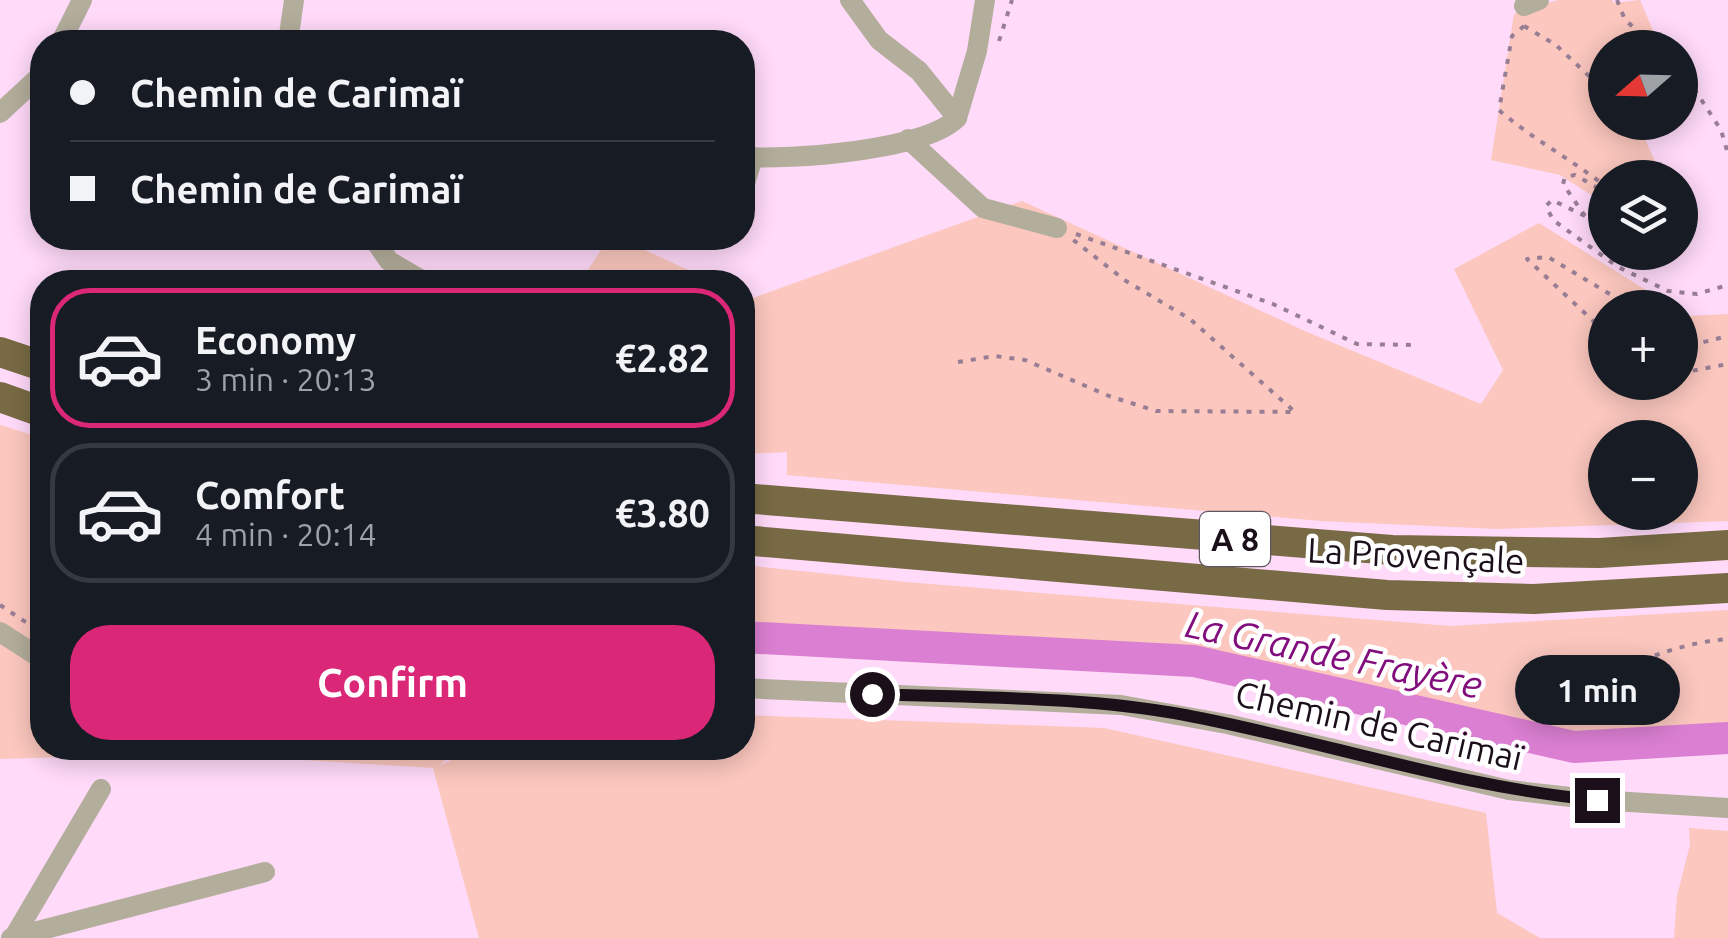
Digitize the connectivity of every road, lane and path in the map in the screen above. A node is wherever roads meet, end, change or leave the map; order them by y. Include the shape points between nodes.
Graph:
1 (82, 0) edge
2 (294, 0) edge
3 (850, 0) edge
4 (985, 0) edge
5 (1617, 0) edge
6 (1529, 11) edge
7 (67, 30) edge
8 (290, 30) edge
9 (1637, 30) edge
10 (1588, 74) edge
11 (30, 85) edge
12 (1698, 95) edge
13 (0, 112) edge
14 (957, 118) junction
15 (908, 140) junction
16 (1728, 154) edge
17 (755, 157) edge
18 (1588, 174) edge
19 (1588, 181) edge
20 (1057, 228) junction
21 (1588, 245) edge
22 (382, 250) edge
23 (405, 270) edge
24 (1624, 270) edge
25 (1728, 285) edge
26 (1603, 290) edge
27 (1588, 316) edge
28 (1728, 336) edge
29 (1416, 344) dead end
30 (1698, 344) edge
31 (0, 352) edge
32 (30, 362) edge
33 (958, 362) dead end
34 (1728, 364) edge
35 (1698, 370) edge
36 (0, 397) edge
37 (30, 408) edge
38 (755, 499) edge
39 (755, 541) edge
40 (1728, 546) edge
41 (1728, 588) edge
42 (0, 606) edge
43 (30, 625) edge
44 (0, 632) edge
45 (1728, 639) edge
46 (30, 651) edge
47 (755, 688) edge
48 (1572, 693) dead end
49 (101, 789) dead end
50 (1728, 801) edge
51 (1703, 805) junction
52 (1728, 808) edge
53 (265, 872) dead end
54 (13, 937) edge

1 - 7 street
2 - 8 street
3 - 14 street via 879,40 919,71
4 - 14 street
5 - 9 path
6 - 10 path
6 - 18 path via 1512,36 1499,110
11 - 13 street
12 - 16 path
14 - 15 street
15 - 17 street via 817,156
15 - 20 street via 983,208
19 - 21 path via 1576,175 1563,184 1585,216 1552,200 1546,206 1553,220
20 - 29 path via 1274,304 1356,344
20 - 33 path via 1190,319 1295,412 1156,411 1025,360
22 - 23 street
24 - 25 path via 1668,291 1697,294
26 - 27 path via 1548,257 1527,259
28 - 30 path
31 - 32 highway
34 - 35 path
36 - 37 highway
38 - 40 highway, La Provençale / A 8 via 1392,550 1598,553
39 - 41 highway, La Provençale / A 8 via 1388,595 1534,598
42 - 43 path
44 - 46 street
45 - 48 path via 1622,667
47 - 51 street, Chemin de Carimaï via 1121,705 1509,790
49 - 54 street
50 - 51 street, Chemin de Carimaï
51 - 52 street, Chemin de Carimaï
53 - 54 street

